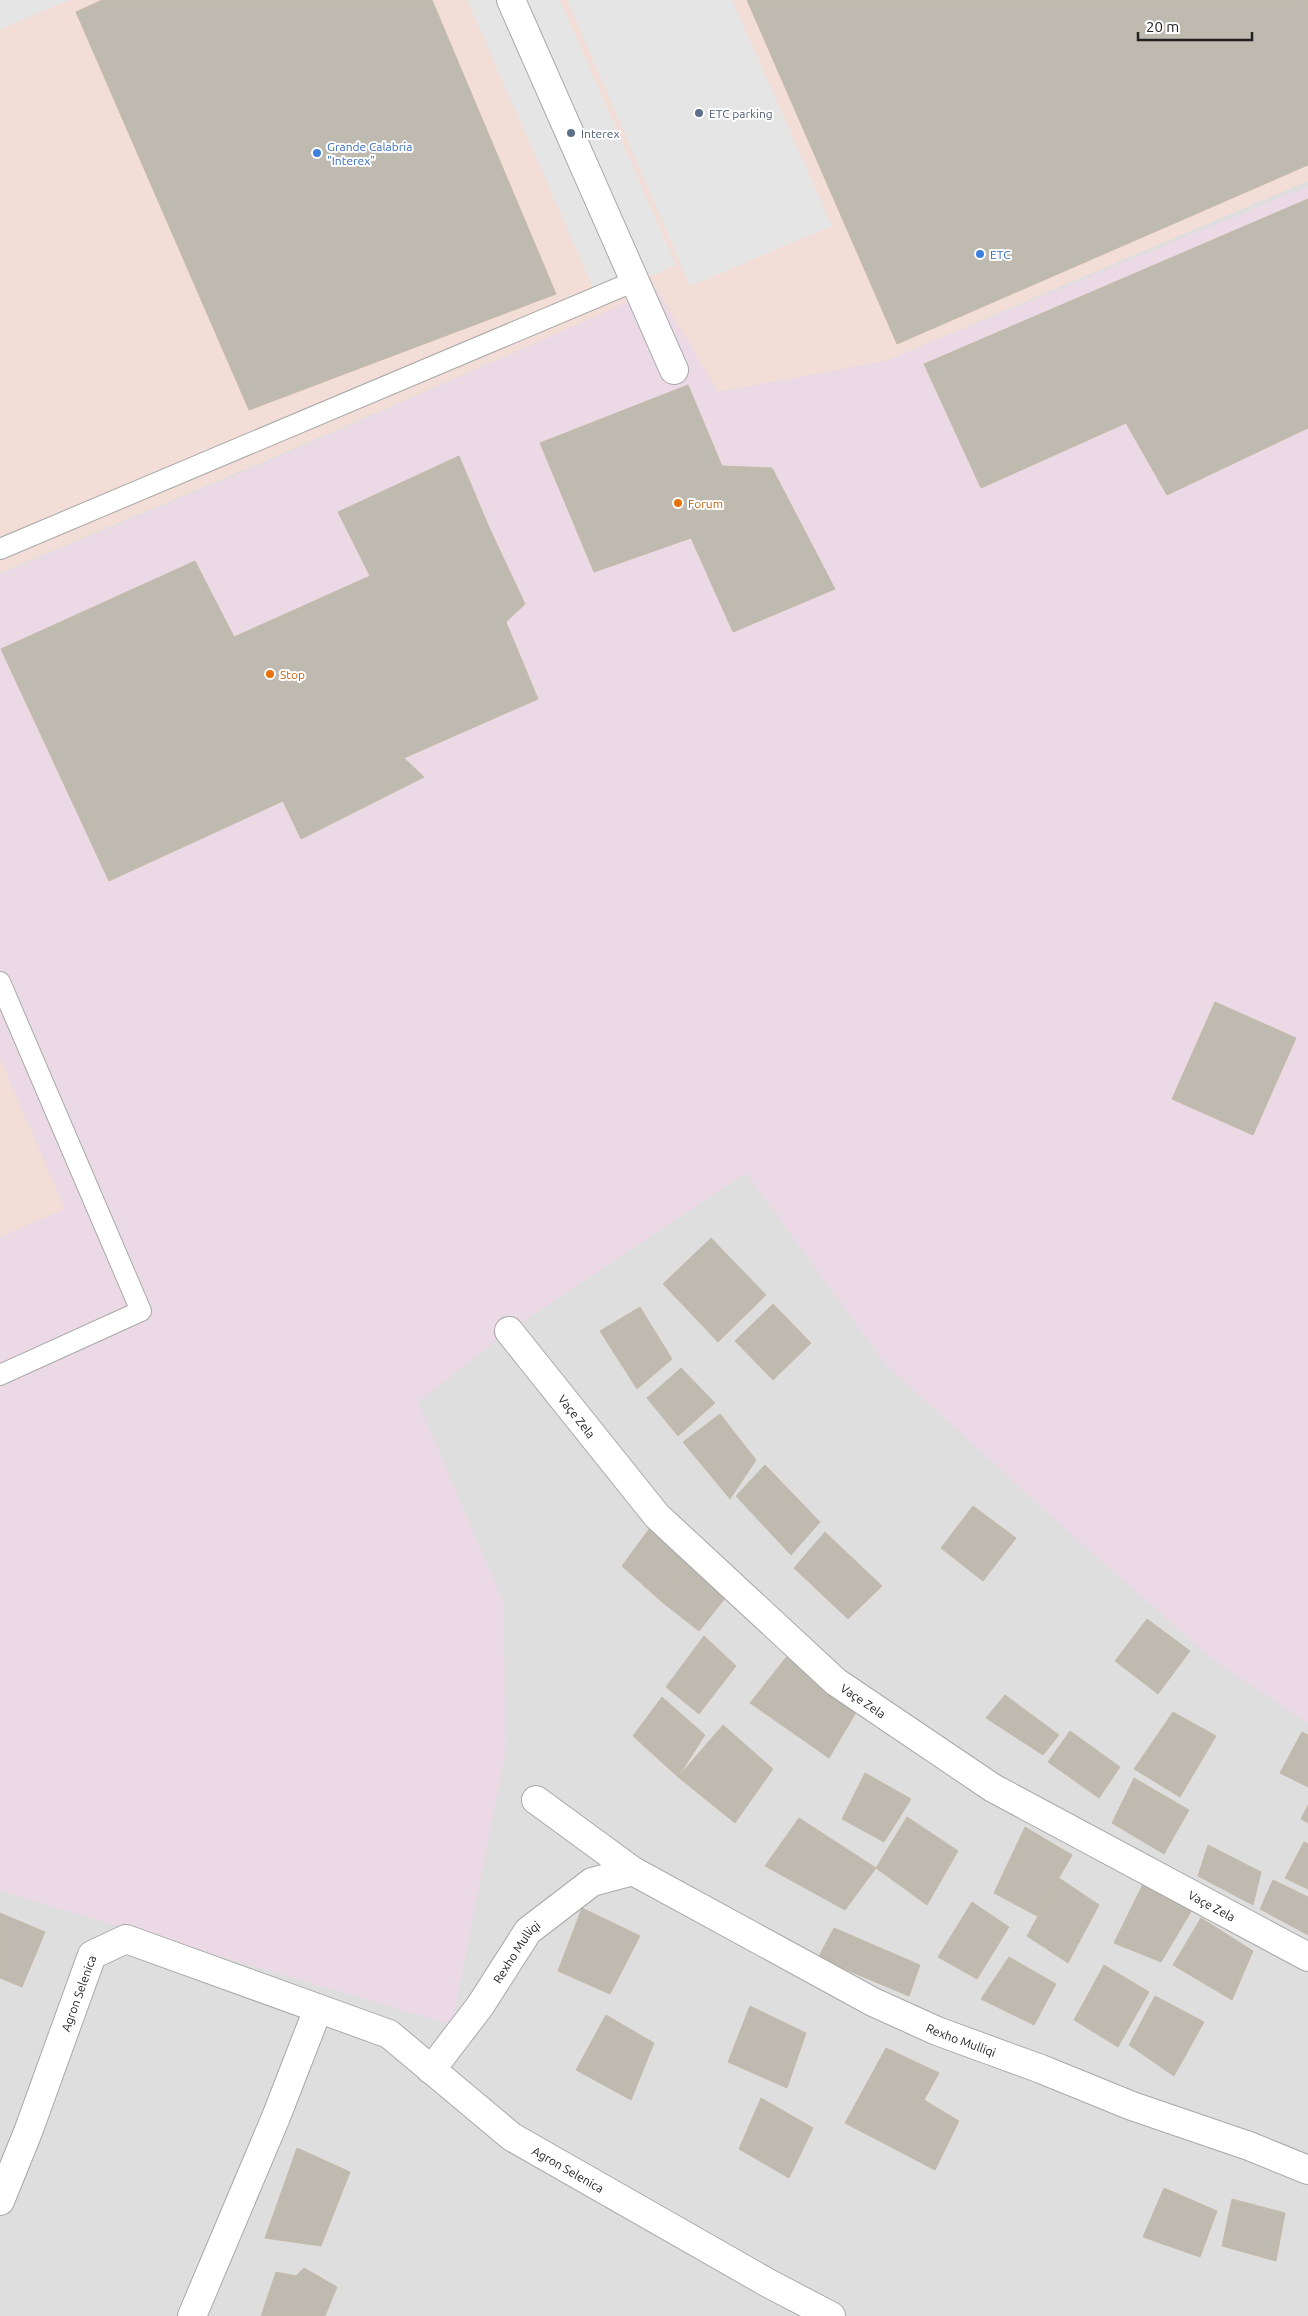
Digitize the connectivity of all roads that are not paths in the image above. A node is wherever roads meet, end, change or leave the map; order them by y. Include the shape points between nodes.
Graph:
1 (511, 0) edge
2 (635, 281) junction
3 (674, 370) dead end
4 (0, 549) edge
5 (0, 982) edge
6 (509, 1331) dead end
7 (0, 1375) edge
8 (536, 1800) dead end
9 (633, 1871) junction
10 (1308, 1957) edge
11 (318, 2009) junction
12 (431, 2070) junction
13 (1308, 2170) edge
14 (0, 2201) edge
15 (192, 2316) edge
16 (831, 2316) edge

1 - 2 street
2 - 3 street
2 - 4 lane
5 - 7 lane via 141,1311
6 - 10 street, Vaçe Zela via 657,1516 836,1682 993,1788
8 - 9 street, Rexho Mulliqi
9 - 12 street, Rexho Mulliqi via 592,1882 528,1931 480,2006
9 - 13 street, Rexho Mulliqi via 873,2002 937,2031
11 - 12 street, Agron Selenica via 389,2034
11 - 14 street, Agron Selenica via 126,1939 92,1955
11 - 15 street
12 - 16 street, Agron Selenica via 512,2137

